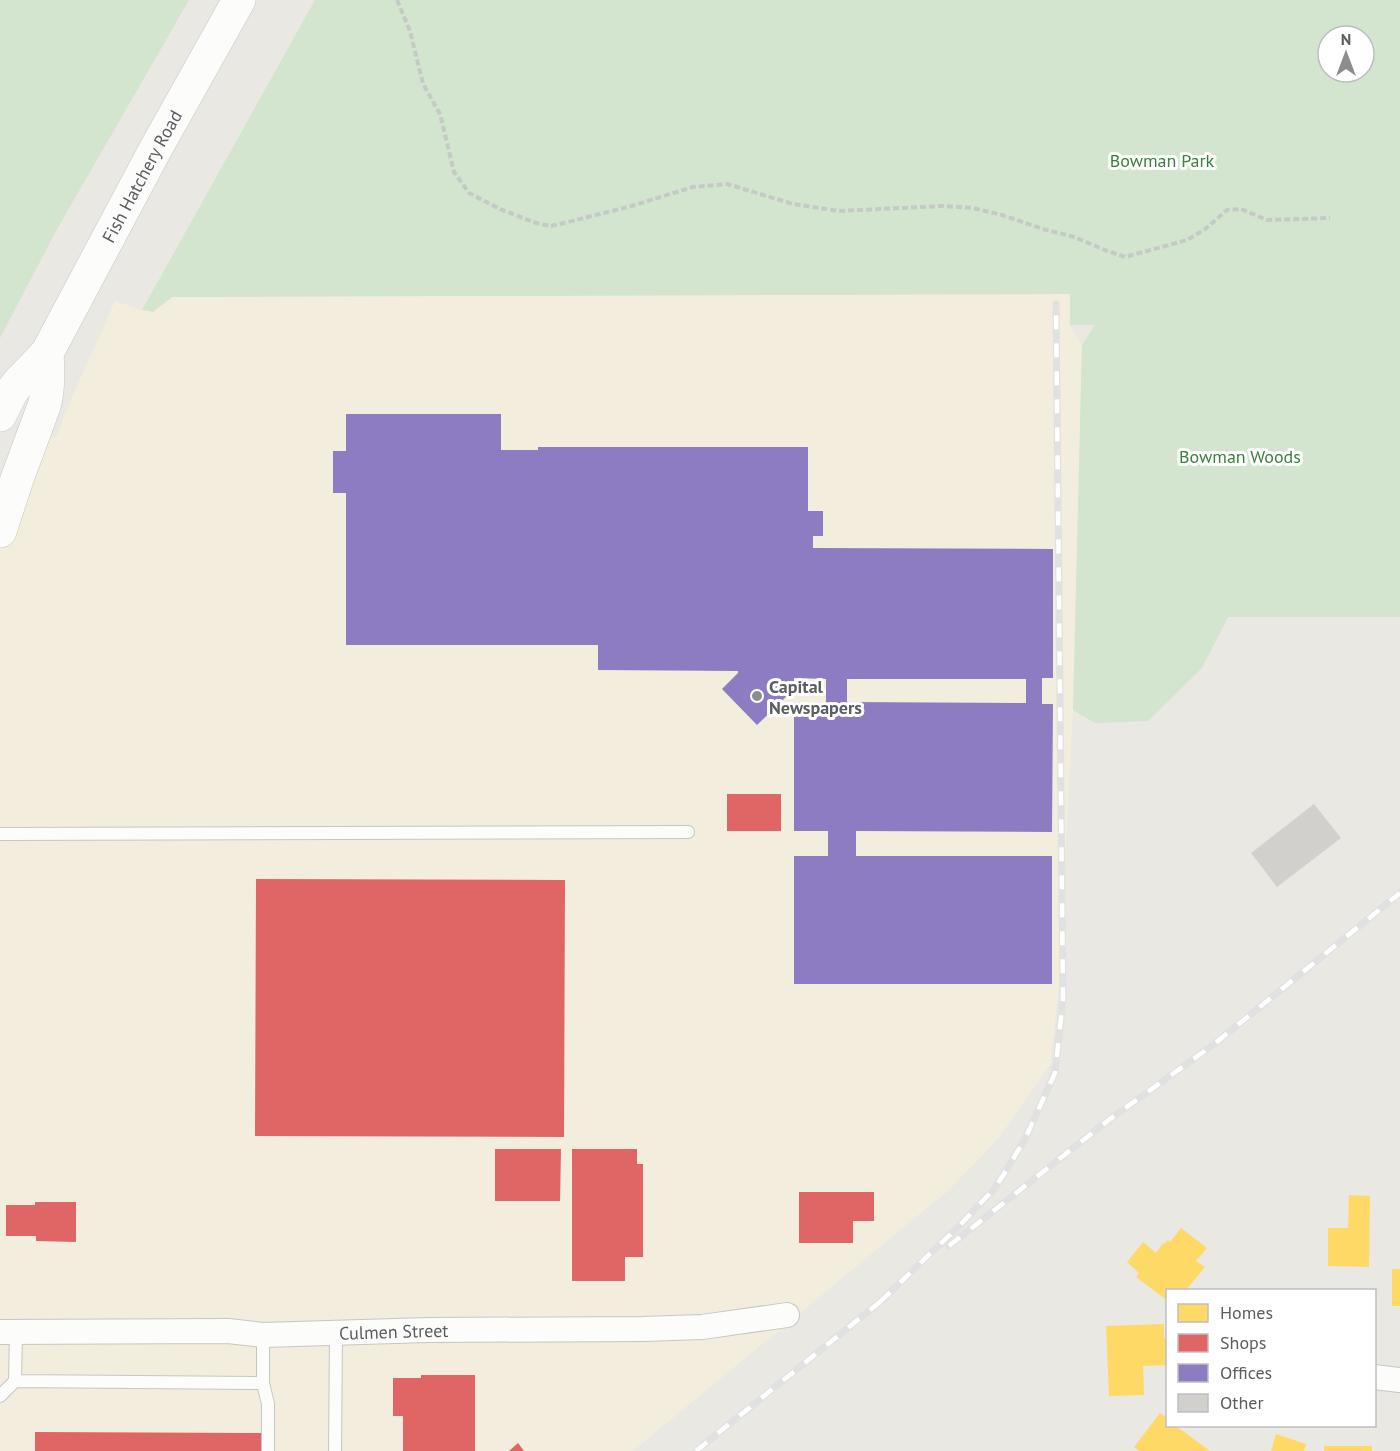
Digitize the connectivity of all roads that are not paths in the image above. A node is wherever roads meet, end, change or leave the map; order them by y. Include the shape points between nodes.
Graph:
1 (239, 0) edge
2 (47, 353) junction
3 (0, 415) edge
4 (0, 531) edge
5 (688, 832) dead end
6 (0, 834) edge
7 (787, 1315) dead end
8 (8, 1332) edge
9 (336, 1333) junction
10 (263, 1335) junction
11 (1376, 1377) edge
12 (1400, 1380) edge
13 (15, 1381) junction
14 (263, 1383) junction
15 (0, 1395) edge
16 (268, 1451) edge
17 (335, 1451) edge

1 - 2 main road, Fish Hatchery Road
2 - 3 main road, Fish Hatchery Road via 12,391
2 - 4 main road, Fish Hatchery Road via 47,396
5 - 6 lane
7 - 9 street, Culmen Street via 643,1329
8 - 10 street, Culmen Street via 228,1331
8 - 13 lane
9 - 10 street, Culmen Street
9 - 17 lane
10 - 14 lane
11 - 12 street
13 - 14 lane
13 - 15 lane
14 - 16 lane via 268,1404

